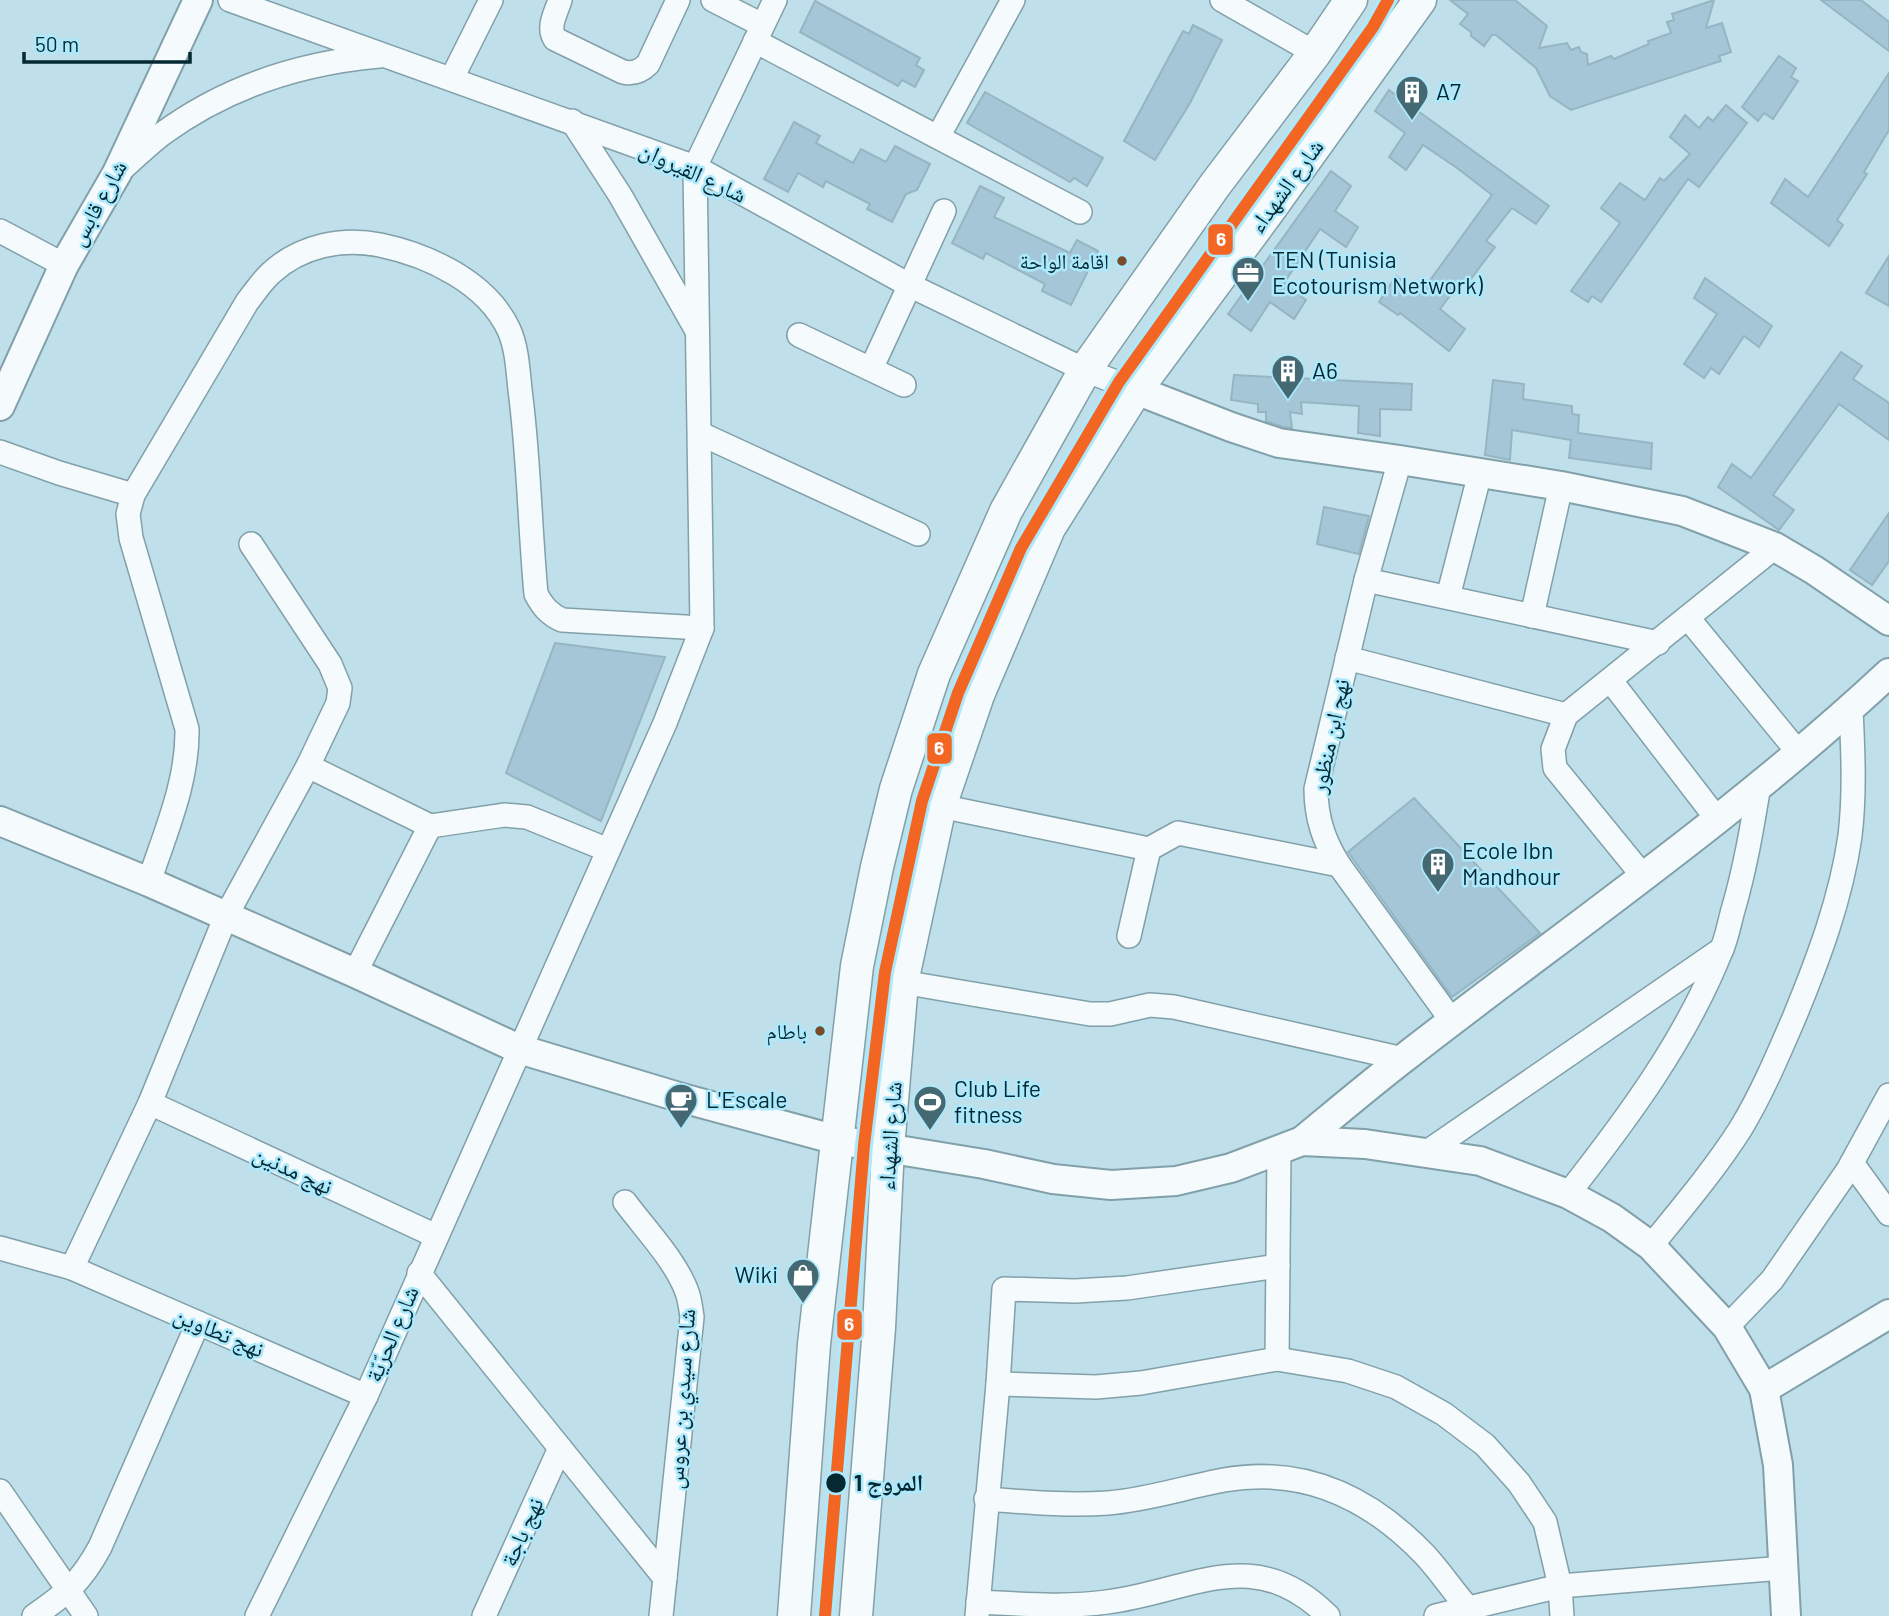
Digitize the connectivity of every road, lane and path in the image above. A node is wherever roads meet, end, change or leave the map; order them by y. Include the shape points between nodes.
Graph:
1 (198, 0) edge
2 (230, 0) edge
3 (491, 0) edge
4 (560, 0) edge
5 (678, 0) edge
6 (713, 0) edge
7 (775, 0) edge
8 (1013, 0) edge
9 (1222, 0) edge
10 (1351, 0) edge
11 (1420, 0) edge
12 (758, 33) junction
13 (1315, 53) junction
14 (389, 55) junction
15 (452, 78) junction
16 (572, 121) junction
17 (938, 137) junction
18 (695, 167) junction
19 (117, 173) junction
20 (944, 211) dead end
21 (1080, 212) dead end
22 (0, 231) edge
23 (64, 265) junction
24 (909, 285) junction
25 (698, 331) junction
26 (799, 335) dead end
27 (871, 369) junction
28 (1085, 370) junction
29 (904, 385) dead end
30 (1136, 390) junction
31 (0, 406) edge
32 (701, 434) junction
33 (0, 452) edge
34 (1401, 460) junction
35 (1479, 473) junction
36 (1561, 486) junction
37 (133, 495) junction
38 (918, 534) dead end
39 (251, 544) dead end
40 (1775, 547) junction
41 (1366, 580) junction
42 (1448, 597) junction
43 (1532, 616) junction
44 (1688, 618) junction
45 (1889, 621) edge
46 (702, 628) junction
47 (1658, 643) junction
48 (1346, 657) junction
49 (1889, 673) edge
50 (1611, 681) junction
51 (1851, 709) junction
52 (1566, 715) junction
53 (1798, 752) junction
54 (308, 766) junction
55 (1759, 785) junction
56 (940, 806) junction
57 (1717, 819) junction
58 (0, 821) edge
59 (430, 826) junction
60 (1149, 849) junction
61 (608, 850) junction
62 (1339, 865) junction
63 (1643, 876) junction
64 (149, 882) junction
65 (226, 916) junction
66 (1129, 936) dead end
67 (1722, 949) junction
68 (355, 972) junction
69 (902, 982) junction
70 (1452, 1021) junction
71 (519, 1049) junction
72 (1403, 1059) junction
73 (1889, 1095) edge
74 (150, 1103) junction
75 (837, 1140) junction
76 (1290, 1146) junction
77 (888, 1148) junction
78 (1427, 1152) junction
79 (1852, 1163) junction
80 (1568, 1194) junction
81 (625, 1202) dead end
82 (1889, 1214) edge
83 (436, 1236) junction
84 (1651, 1246) junction
85 (0, 1248) edge
86 (1278, 1266) junction
87 (72, 1268) junction
88 (419, 1273) junction
89 (1889, 1314) edge
90 (198, 1323) junction
91 (1727, 1327) junction
92 (1277, 1359) junction
93 (998, 1384) junction
94 (1764, 1390) junction
95 (366, 1396) junction
96 (560, 1448) junction
97 (0, 1491) edge
98 (986, 1499) junction
99 (1783, 1568) junction
100 (665, 1578) junction
101 (1560, 1586) junction
102 (70, 1591) junction
103 (977, 1609) edge
104 (1468, 1612) edge
105 (34, 1616) edge
106 (86, 1616) edge
107 (257, 1616) edge
108 (484, 1616) edge
109 (661, 1616) edge
110 (794, 1616) edge
111 (856, 1616) edge
112 (1328, 1616) edge
113 (1436, 1616) edge
114 (1562, 1616) edge
115 (1786, 1616) edge

1 - 19 street, شارع قابس
2 - 14 street, شارع القيروان
3 - 15 street
4 - 5 street via 551,25 555,39 631,73 648,64
6 - 12 street
7 - 12 street
8 - 17 street
9 - 13 street
10 - 13 main road
11 - 30 main road, شارع الشهداء
12 - 17 street
12 - 18 street
13 - 28 main road via 1243,146
14 - 15 street, شارع القيروان
14 - 19 street via 320,64 266,79 212,103 162,134
15 - 16 street, شارع القيروان
16 - 18 street, شارع القيروان
16 - 25 street
17 - 21 street
18 - 24 street, شارع القيروان
18 - 25 street
19 - 23 street, شارع قابس
20 - 24 street
22 - 23 street
23 - 31 street, شارع قابس
24 - 27 street
24 - 28 street, شارع القيروان
25 - 32 street
26 - 27 street
27 - 29 street
28 - 30 street, شارع القيروان
28 - 75 main road via 1006,511 934,674 896,789 857,966
30 - 34 street via 1279,443
30 - 56 main road, شارع الشهداء via 1049,528 978,695
32 - 38 street
32 - 46 street
33 - 37 street
34 - 35 street
34 - 41 street, نهج ابن منظور
35 - 36 street
35 - 42 street
36 - 40 street via 1682,511
36 - 43 street
37 - 46 street via 247,302 270,274 293,256 326,244 364,242 394,248 468,282 509,330 526,437 536,594 542,606 562,620
37 - 64 street via 128,514 131,538 187,729 188,751
39 - 54 street via 330,664 340,688 338,703
40 - 44 street
40 - 45 street
41 - 42 street
41 - 48 street, نهج ابن منظور
42 - 43 street
43 - 47 street
44 - 47 street
44 - 53 street
46 - 61 street, شارع الحرّيّة
47 - 50 street
48 - 52 street
48 - 62 street, نهج ابن منظور via 1316,789 1320,826
49 - 51 street
50 - 52 street
50 - 57 street
51 - 53 street
51 - 84 street via 1850,836 1833,913 1806,988 1741,1127
52 - 63 street via 1553,749 1555,768
53 - 55 street
54 - 59 street
54 - 65 street
55 - 57 street
55 - 67 street via 1747,860
56 - 60 street
56 - 69 main road, شارع الشهداء
57 - 63 street
58 - 64 street
59 - 61 street via 504,815 527,817
59 - 68 street
60 - 62 street via 1178,833
60 - 66 street
61 - 71 street, شارع الحرّيّة
62 - 70 street, نهج ابن منظور
63 - 70 street
64 - 65 street
65 - 68 street
65 - 74 street
67 - 78 street
67 - 80 street via 1694,1011 1655,1077
68 - 71 street
69 - 72 street via 1090,1014 1174,1006
69 - 77 main road, شارع الشهداء
70 - 72 street
71 - 75 street
71 - 83 street, شارع الحرّيّة
72 - 76 street
73 - 79 street
74 - 83 street, نهج مدنين
74 - 87 street
75 - 77 street
75 - 110 main road via 814,1344
76 - 77 street via 1231,1168 1176,1181 1111,1185 1053,1179
76 - 78 street via 1365,1144
76 - 86 street
77 - 111 main road, شارع الشهداء
78 - 80 street via 1480,1161
79 - 82 street
79 - 91 street via 1772,1280
80 - 84 street
81 - 100 street, شارع سيدي بن عروس via 678,1275 692,1317
83 - 88 street, شارع الحرّيّة
84 - 91 street
85 - 87 street, نهج تطاوين
86 - 92 street
86 - 93 street via 1127,1288 1004,1289
87 - 90 street, نهج تطاوين
88 - 95 street, شارع الحرّيّة
88 - 96 street
89 - 94 street
90 - 95 street, نهج تطاوين
90 - 102 street via 100,1547
91 - 94 street
92 - 93 street via 1107,1386
92 - 101 street via 1348,1371 1396,1387 1444,1414 1485,1446 1519,1483 1545,1522
93 - 98 street
94 - 99 street via 1778,1465
95 - 107 street, شارع الحرّيّة
96 - 100 street
96 - 108 street, نهج باجة
97 - 102 street
98 - 103 street
98 - 104 street via 1110,1503 1240,1478 1314,1482 1358,1500 1394,1527 1425,1555
99 - 101 street
99 - 115 street
100 - 109 street, شارع سيدي بن عروس
101 - 104 street
101 - 114 street
102 - 105 street
102 - 106 street
103 - 112 street via 1105,1602 1232,1574 1263,1577 1296,1590
104 - 113 street

